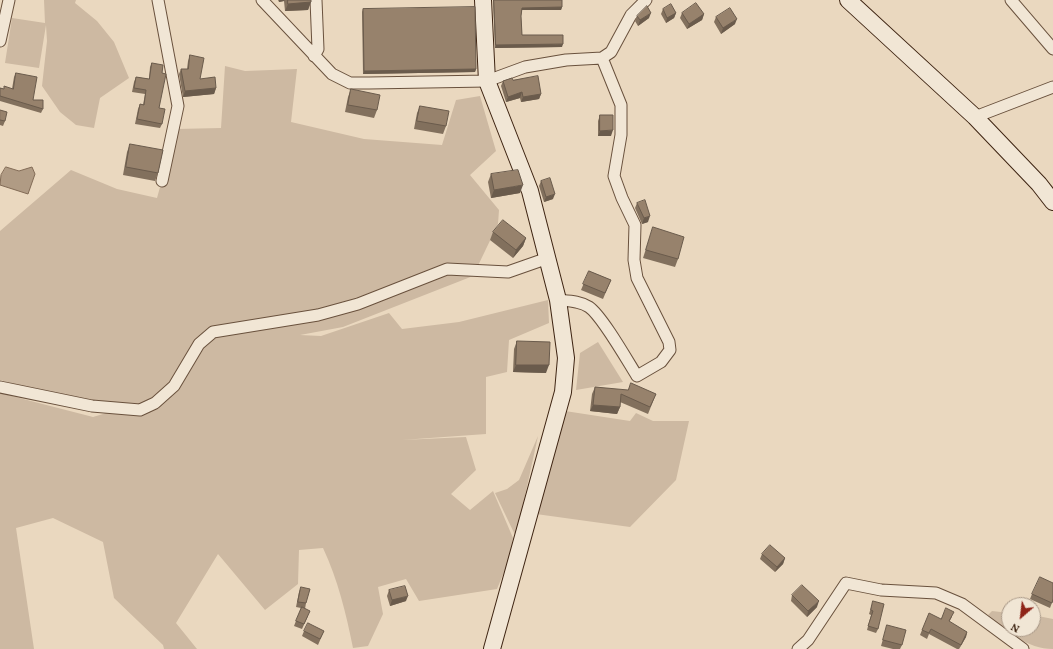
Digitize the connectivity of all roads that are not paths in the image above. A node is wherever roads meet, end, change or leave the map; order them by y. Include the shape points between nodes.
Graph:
1 (9, 0) edge
2 (158, 0) edge
3 (262, 0) edge
4 (316, 0) edge
5 (482, 0) edge
6 (646, 0) edge
7 (848, 0) edge
8 (1010, 0) edge
9 (0, 41) edge
10 (1053, 49) edge
11 (314, 56) junction
12 (602, 58) junction
13 (487, 81) junction
14 (1053, 87) edge
15 (974, 117) junction
16 (162, 181) dead end
17 (1053, 202) edge
18 (548, 258) junction
19 (558, 300) junction
20 (0, 386) edge
21 (492, 649) edge
22 (798, 649) edge
23 (1023, 649) edge

1 - 9 street
2 - 16 street via 178,106
3 - 11 street
4 - 11 street via 318,49
5 - 13 street
6 - 12 street via 631,14 611,52
7 - 15 street
8 - 10 street
11 - 13 street via 332,74 350,83
12 - 13 street via 566,60 525,67
12 - 19 street via 621,105 621,135 614,176 635,225 636,278 670,350 661,362 637,376 589,307 578,302
13 - 18 street via 530,191
14 - 15 street
15 - 17 street
18 - 19 street
18 - 20 street via 508,272 447,269 358,304 318,315 213,332 199,344 174,386 155,403 140,410 92,406
19 - 21 street via 566,358 563,392
22 - 23 street via 808,640 846,583 881,590 936,592 962,604

